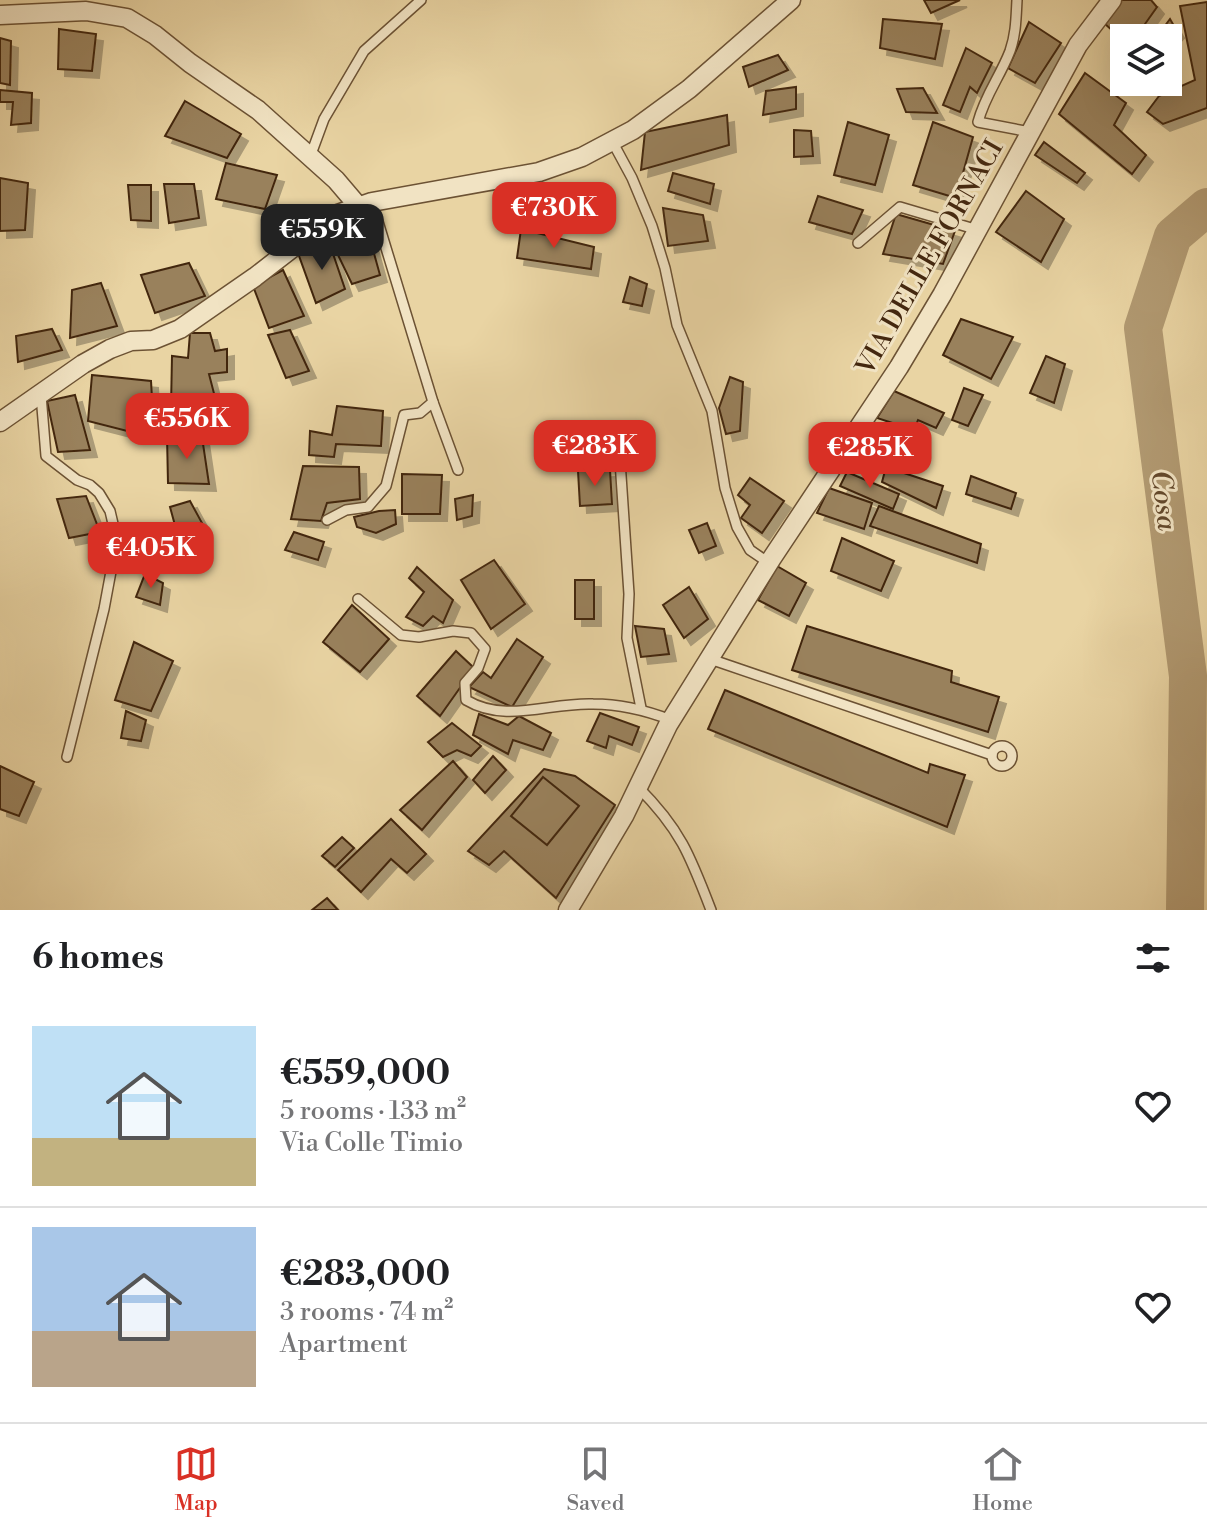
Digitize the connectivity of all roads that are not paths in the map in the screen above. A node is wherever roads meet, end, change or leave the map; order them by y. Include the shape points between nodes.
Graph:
1 (421, 0) edge
2 (791, 0) edge
3 (1017, 0) edge
4 (1112, 0) edge
5 (0, 15) edge
6 (1030, 132) junction
7 (612, 141) junction
8 (310, 157) junction
9 (365, 204) junction
10 (978, 230) junction
11 (858, 243) dead end
12 (41, 393) junction
13 (433, 402) junction
14 (0, 422) edge
15 (619, 446) dead end
16 (458, 470) dead end
17 (327, 520) dead end
18 (769, 563) junction
19 (358, 599) dead end
20 (710, 659) junction
21 (641, 708) junction
22 (671, 720) junction
23 (992, 755) dead end
24 (67, 757) dead end
25 (638, 787) junction
26 (568, 910) edge
27 (711, 910) edge

1 - 8 lane via 364,51 324,119
2 - 7 street via 689,89
3 - 6 lane via 1016,32 978,122
4 - 6 street, VIA DELLE FORNACI via 1078,45
5 - 8 street via 86,11 127,18 258,110
6 - 10 street, VIA DELLE FORNACI
7 - 9 street via 539,172
7 - 18 lane via 652,226 677,325 712,411 737,527 750,550
8 - 9 street
9 - 12 street via 335,215 180,329 110,349
9 - 13 lane
10 - 11 lane via 900,207
10 - 18 street, VIA DELLE FORNACI via 899,367
12 - 14 street
12 - 24 lane via 46,456 99,493 114,528 104,609
13 - 16 lane
13 - 17 lane via 420,413 404,415 386,486 368,507
15 - 21 lane via 627,638
18 - 20 street, VIA DELLE FORNACI
19 - 21 lane via 401,635 471,633 485,649 465,683 466,700 481,709 536,711 591,703
20 - 22 street, VIA DELLE FORNACI
20 - 23 lane
21 - 22 lane
22 - 25 street, VIA DELLE FORNACI
25 - 26 street, VIA DELLE FORNACI
25 - 27 lane via 683,840

